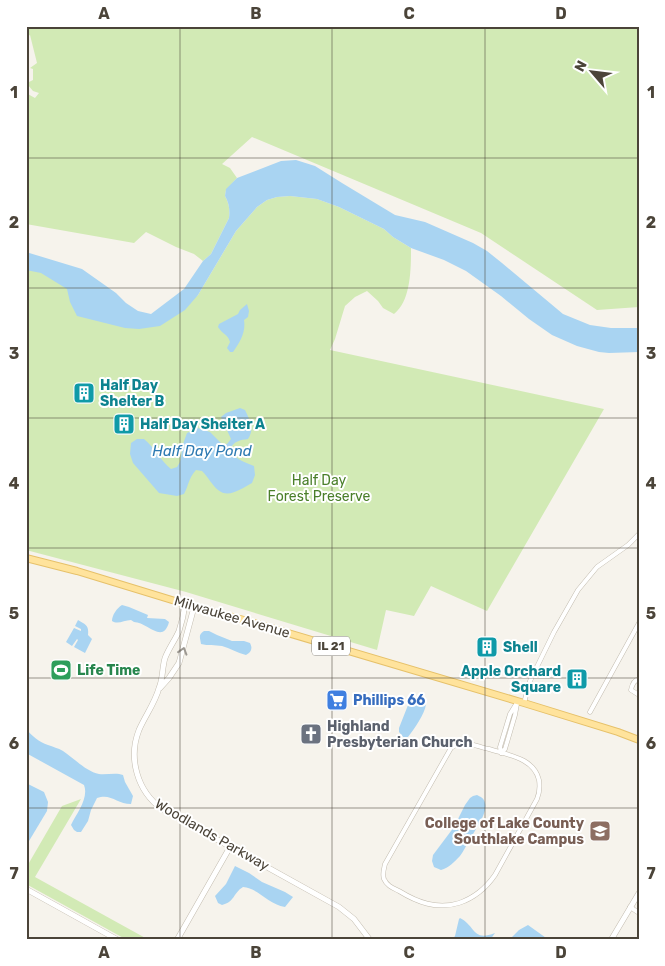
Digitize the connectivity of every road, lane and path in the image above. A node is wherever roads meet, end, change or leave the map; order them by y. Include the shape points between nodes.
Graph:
1 (639, 534) edge
2 (26, 558) edge
3 (185, 604) junction
4 (194, 607) junction
5 (639, 623) edge
6 (639, 678) edge
7 (160, 688) junction
8 (639, 695) edge
9 (521, 702) junction
10 (590, 712) dead end
11 (639, 740) edge
12 (501, 753) junction
13 (230, 846) junction
14 (26, 889) edge
15 (639, 893) edge
16 (630, 907) junction
17 (639, 913) edge
18 (118, 940) edge
19 (177, 940) edge
20 (370, 940) edge
21 (611, 940) edge

1 - 9 street via 596,568 578,590
2 - 3 main road, Milwaukee Avenue / IL 21
3 - 4 main road, Milwaukee Avenue / IL 21
3 - 7 street, Woodlands Parkway via 179,632 164,660
7 -> 4 street, Woodlands Parkway via 179,663
4 - 9 main road, Milwaukee Avenue / IL 21
5 - 10 street
6 - 8 street via 631,690
7 - 13 street, Woodlands Parkway via 135,745 137,776 157,806
9 - 11 main road, Milwaukee Avenue / IL 21
9 - 12 street via 510,714
12 - 12 street via 465,743 452,748 386,864 383,875 389,886 419,902 443,906 470,898 488,885 537,799 540,788 532,766
13 - 19 street
13 - 20 street, Woodlands Parkway via 339,907 354,919
14 - 18 street
15 - 16 street
16 - 17 street
16 - 21 street

